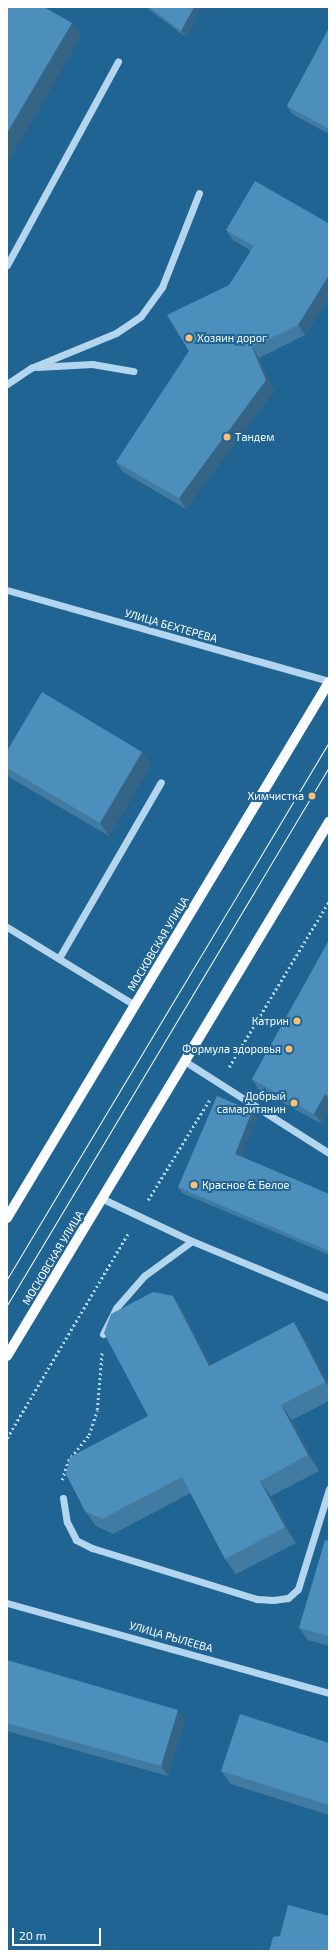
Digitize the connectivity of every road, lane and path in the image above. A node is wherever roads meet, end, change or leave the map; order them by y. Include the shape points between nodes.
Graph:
1 (118, 61) dead end
2 (199, 193) dead end
3 (7, 265) edge
4 (31, 368) junction
5 (133, 371) dead end
6 (7, 384) edge
7 (7, 590) edge
8 (329, 681) edge
9 (161, 782) dead end
10 (329, 822) edge
11 (329, 901) edge
12 (7, 927) edge
13 (59, 958) junction
14 (135, 1005) junction
15 (186, 1062) junction
16 (218, 1084) junction
17 (329, 1153) edge
18 (103, 1199) junction
19 (139, 1216) junction
20 (7, 1218) edge
21 (192, 1242) junction
22 (329, 1298) edge
23 (104, 1334) joint
24 (7, 1356) edge
25 (7, 1438) edge
26 (329, 1489) edge
27 (63, 1498) joint
28 (7, 1603) edge
29 (329, 1693) edge

1 - 3 street
2 - 4 street via 162,288 141,316 116,333
4 - 5 street via 92,364
4 - 6 street
7 - 8 street, УЛИЦА БЕХТЕРЕВА
8 - 14 main road, МОСКОВСКАЯ УЛИЦА
9 - 13 street
10 - 15 main road, МОСКОВСКАЯ УЛИЦА
11 - 16 path
12 - 13 street
13 - 14 street
14 - 20 main road, МОСКОВСКАЯ УЛИЦА
15 - 16 street
15 - 18 main road, МОСКОВСКАЯ УЛИЦА
16 - 17 street
16 - 19 path
18 - 19 street
18 - 24 main road, МОСКОВСКАЯ УЛИЦА
19 - 21 street
19 - 25 path
21 - 22 street
21 - 23 street via 144,1276 116,1308
23 - 27 path via 96,1410 89,1435 68,1461 64,1472
26 - 27 street via 298,1589 288,1598 273,1600 257,1599 92,1548 76,1540 67,1522
28 - 29 street, УЛИЦА РЫЛЕЕВА

